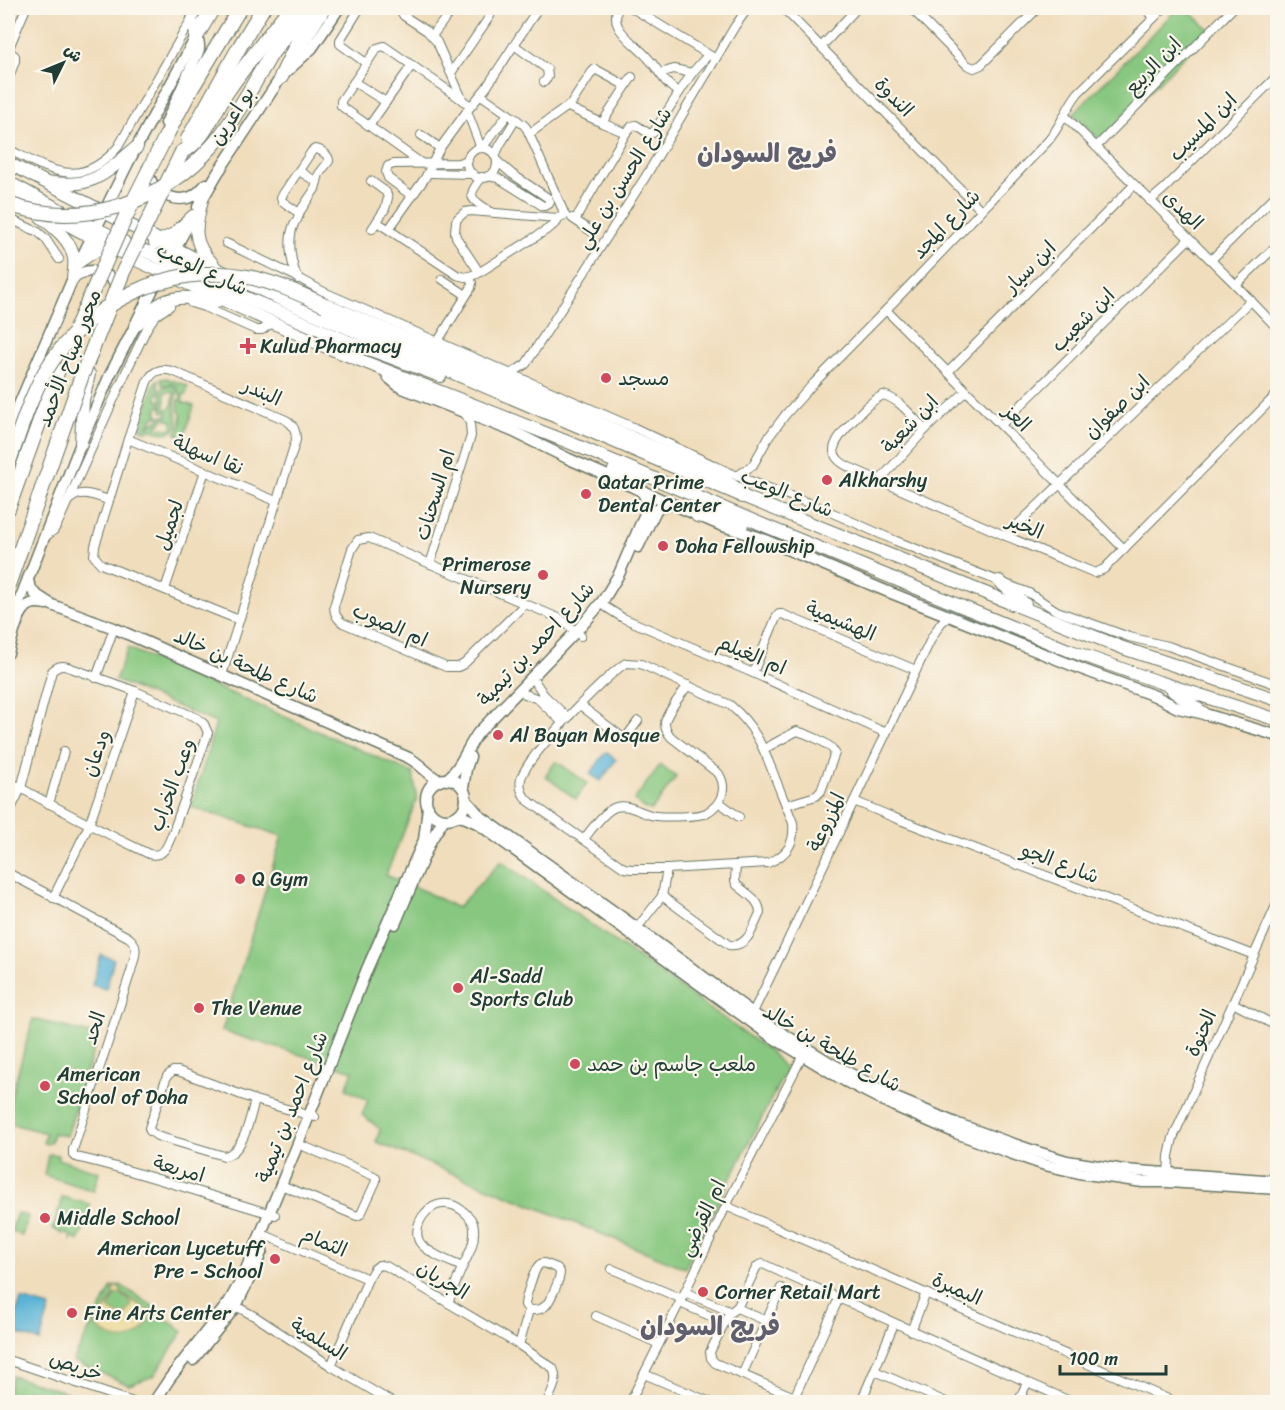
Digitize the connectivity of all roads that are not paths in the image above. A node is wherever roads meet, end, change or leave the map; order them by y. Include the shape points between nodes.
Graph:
1 (26, 8) edge
2 (213, 8) edge
3 (240, 8) edge
4 (263, 8) edge
5 (290, 8) edge
6 (296, 8) edge
7 (307, 8) edge
8 (314, 8) edge
9 (326, 8) edge
10 (339, 8) edge
11 (360, 8) edge
12 (404, 8) edge
13 (453, 8) edge
14 (491, 8) edge
15 (617, 8) edge
16 (632, 8) edge
17 (748, 8) edge
18 (783, 8) edge
19 (857, 8) edge
20 (914, 8) edge
21 (1038, 8) edge
22 (1144, 8) edge
23 (1164, 8) edge
24 (1233, 8) edge
25 (194, 13) edge
26 (536, 13) dead end
27 (1154, 17) junction
28 (432, 36) junction
29 (196, 37) junction
30 (514, 45) junction
31 (822, 46) junction
32 (275, 49) junction
33 (8, 50) edge
34 (712, 57) junction
35 (366, 63) junction
36 (412, 65) junction
37 (451, 73) junction
38 (660, 73) junction
39 (692, 73) junction
40 (1278, 75) edge
41 (281, 77) junction
42 (632, 77) dead end
43 (8, 80) edge
44 (354, 82) junction
45 (544, 82) dead end
46 (626, 86) junction
47 (679, 92) junction
48 (481, 95) junction
49 (386, 102) junction
50 (467, 106) junction
51 (568, 107) junction
52 (1065, 116) junction
53 (512, 117) junction
54 (602, 123) junction
55 (369, 126) junction
56 (626, 133) junction
57 (529, 134) junction
58 (422, 135) dead end
59 (136, 147) junction
60 (1096, 147) junction
61 (440, 148) junction
62 (482, 148) junction
63 (8, 149) edge
64 (182, 152) junction
65 (496, 158) junction
66 (468, 160) junction
67 (149, 162) junction
68 (8, 163) edge
69 (421, 163) junction
70 (433, 163) junction
71 (299, 171) junction
72 (429, 173) junction
73 (217, 174) junction
74 (456, 174) junction
75 (481, 176) junction
76 (391, 180) junction
77 (371, 181) dead end
78 (8, 182) edge
79 (46, 182) junction
80 (317, 182) junction
81 (1134, 185) junction
82 (474, 187) junction
83 (383, 190) junction
84 (1278, 193) edge
85 (412, 196) junction
86 (10, 197) edge
87 (202, 200) junction
88 (1150, 201) junction
89 (549, 204) junction
90 (91, 206) junction
91 (981, 210) junction
92 (103, 212) junction
93 (492, 213) junction
94 (193, 216) junction
95 (562, 216) junction
96 (8, 218) edge
97 (297, 219) junction
98 (575, 220) junction
99 (122, 222) junction
100 (90, 229) junction
101 (388, 230) junction
102 (1189, 239) junction
103 (605, 240) junction
104 (161, 241) junction
105 (226, 243) dead end
106 (1278, 243) edge
107 (109, 246) junction
108 (174, 248) junction
109 (133, 249) junction
110 (59, 259) dead end
111 (168, 260) junction
112 (1211, 260) junction
113 (80, 261) junction
114 (180, 266) junction
115 (220, 271) junction
116 (162, 272) junction
117 (479, 272) junction
118 (297, 277) junction
119 (470, 277) junction
120 (74, 278) junction
121 (442, 279) dead end
122 (180, 280) junction
123 (1236, 285) junction
124 (303, 293) junction
125 (466, 295) junction
126 (120, 296) junction
127 (325, 298) junction
128 (1251, 300) junction
129 (289, 303) junction
130 (237, 306) junction
131 (886, 310) junction
132 (272, 323) junction
133 (135, 326) junction
134 (1277, 326) edge
135 (438, 341) junction
136 (526, 364) junction
137 (385, 370) junction
138 (948, 372) junction
139 (512, 373) junction
140 (467, 379) junction
141 (529, 381) junction
142 (966, 391) junction
143 (1278, 393) edge
144 (464, 411) junction
145 (490, 421) junction
146 (1001, 425) junction
147 (925, 430) junction
148 (471, 436) junction
149 (8, 437) edge
150 (128, 439) junction
151 (81, 443) junction
152 (573, 444) junction
153 (8, 464) edge
154 (753, 465) junction
155 (204, 471) junction
156 (738, 476) junction
157 (879, 481) junction
158 (758, 484) junction
159 (1060, 485) junction
160 (642, 491) junction
161 (742, 496) junction
162 (109, 500) junction
163 (69, 501) junction
164 (276, 501) junction
165 (669, 504) junction
166 (8, 509) edge
167 (697, 516) junction
168 (768, 527) junction
169 (1006, 536) junction
170 (43, 538) junction
171 (1124, 549) junction
172 (430, 564) junction
173 (27, 579) junction
174 (999, 581) junction
175 (8, 585) edge
176 (165, 589) junction
177 (525, 604) junction
178 (52, 605) junction
179 (603, 606) junction
180 (934, 610) junction
181 (1041, 615) junction
182 (950, 616) junction
183 (239, 620) junction
184 (114, 628) junction
185 (8, 630) edge
186 (579, 634) junction
187 (932, 637) junction
188 (8, 653) edge
189 (915, 670) junction
190 (753, 673) junction
191 (222, 675) junction
192 (96, 678) junction
193 (1159, 682) junction
194 (536, 683) junction
195 (688, 685) junction
196 (1278, 685) edge
197 (135, 691) junction
198 (525, 694) junction
199 (1278, 700) edge
200 (546, 702) junction
201 (580, 705) junction
202 (1205, 714) junction
203 (565, 720) junction
204 (1278, 720) edge
205 (638, 721) dead end
206 (886, 733) junction
207 (1278, 736) edge
208 (764, 749) junction
209 (64, 751) dead end
210 (421, 767) junction
211 (443, 780) junction
212 (8, 781) edge
213 (21, 788) junction
214 (463, 788) junction
215 (466, 800) junction
216 (854, 801) junction
217 (719, 802) junction
218 (428, 803) junction
219 (49, 804) junction
220 (786, 805) junction
221 (8, 815) edge
222 (458, 816) junction
223 (739, 817) dead end
224 (444, 819) junction
225 (89, 825) junction
226 (584, 839) junction
227 (736, 865) junction
228 (667, 869) junction
229 (8, 873) edge
230 (662, 896) junction
231 (53, 898) junction
232 (1278, 901) edge
233 (637, 928) junction
234 (1254, 954) junction
235 (1233, 1003) junction
236 (750, 1016) junction
237 (1278, 1027) edge
238 (804, 1052) junction
239 (255, 1100) junction
240 (312, 1117) junction
241 (303, 1146) junction
242 (73, 1155) joint
243 (1168, 1178) junction
244 (1278, 1181) edge
245 (283, 1186) junction
246 (1278, 1189) edge
247 (726, 1206) junction
248 (272, 1214) junction
249 (267, 1236) junction
250 (462, 1267) junction
251 (612, 1269) dead end
252 (368, 1279) junction
253 (781, 1288) dead end
254 (926, 1293) junction
255 (682, 1298) junction
256 (839, 1298) junction
257 (448, 1303) junction
258 (232, 1304) junction
259 (529, 1310) junction
260 (734, 1310) junction
261 (596, 1316) dead end
262 (766, 1321) junction
263 (724, 1322) junction
264 (894, 1324) junction
265 (911, 1331) junction
266 (659, 1344) junction
267 (519, 1346) junction
268 (8, 1360) edge
269 (331, 1366) junction
270 (874, 1371) junction
271 (644, 1374) junction
272 (742, 1375) junction
273 (1027, 1383) junction
274 (794, 1398) junction
275 (1160, 1400) edge
276 (133, 1402) edge
277 (154, 1402) edge
278 (160, 1402) edge
279 (392, 1402) edge
280 (547, 1402) edge
281 (630, 1402) edge
282 (710, 1402) edge
283 (806, 1402) edge
284 (861, 1402) edge
285 (946, 1402) edge
286 (1018, 1402) edge
287 (1072, 1402) edge
288 (1175, 1402) edge

1 - 33 street
2 - 29 highway
3 - 166 highway, محور صباح الأحمد, bridge via 165,138 125,218 58,370
4 - 64 highway, محور صباح الأحمد
5 - 64 highway via 224,96 196,143
6 - 32 highway
7 - 32 highway
8 - 41 highway
9 - 41 street, بو اعرين
10 - 41 street via 312,48
11 - 35 street via 340,44
12 - 28 street via 404,16
13 - 28 street
14 - 37 street via 490,16
15 - 38 street via 619,30
16 - 34 street
17 - 34 street, شارع الحسن بن علي
18 - 31 street, الندوة
19 - 31 street
20 - 21 street via 974,68
22 - 27 street
23 - 27 street, شارع المجد
24 - 60 street, ابن الربيع
25 - 29 street
25 - 63 street via 118,147 99,166 69,174 58,172
26 - 30 street
27 - 52 street, شارع المجد via 1078,93
28 - 37 street
29 - 59 street
29 - 67 street via 199,50
30 - 45 street via 547,69
30 - 48 street
31 - 91 street, الندوة
32 - 86 highway, bridge via 216,142 190,168 159,190 132,202 84,213 36,211
33 - 43 street via 15,56
34 - 39 street
34 - 103 street, شارع الحسن بن علي via 652,167
35 - 36 street via 382,46
35 - 44 street
36 - 49 street
36 - 50 street
37 - 50 street
38 - 39 street via 674,69
38 - 47 street
39 - 47 street
40 - 88 street, ابن المسيب
41 - 73 street, بو اعرين
42 - 46 street
44 - 49 street
44 - 55 street via 341,106
46 - 51 street via 595,69
46 - 54 street
47 - 56 street via 652,134 636,125
48 - 50 street
48 - 53 street
49 - 55 street
50 - 61 street
50 - 62 street
51 - 54 street
51 - 57 street
52 - 60 street, الهدى
52 - 91 street, شارع المجد via 1052,136
53 - 57 street
53 - 62 street
53 - 65 street
54 - 56 street
55 - 69 street
56 - 98 street
57 - 95 street
58 - 61 street
59 - 79 main road via 92,180 70,184
59 - 92 street
60 - 81 street, الهدى
61 - 70 street
62 - 65 street
62 - 66 street via 472,152
64 - 175 highway, محور صباح الأحمد, bridge via 123,272
65 - 75 street via 495,170
65 - 89 street via 548,198
66 - 70 street
66 - 75 street via 468,165
67 - 73 street via 148,175 153,186 177,198 196,194
67 - 99 main road
68 - 79 main road, شارع الوعب
69 - 70 street
69 - 76 street via 391,164 386,172
70 - 72 street
71 - 80 street
71 - 80 street via 312,151 318,149 329,159
71 - 97 street via 281,197
72 - 74 street
72 - 85 street
73 - 87 street, بو اعرين
74 - 75 street
74 - 82 street
75 - 82 street
75 - 89 street via 498,178 543,206
76 - 83 street
76 - 85 street
77 - 83 street
78 - 100 main road
79 - 90 main road, شارع الوعب
80 - 97 street
81 - 88 street, الهدى
81 - 138 street, ابن سيار
82 - 93 street via 472,198
83 - 101 street via 388,201 375,225
84 - 112 street
85 - 101 street
86 - 100 main road
86 - 120 main road via 55,228 69,244
87 - 94 street, بو اعرين
87 - 115 main road via 196,239
88 - 102 street, الهدى
89 - 95 street
90 - 92 main road, شارع الوعب
90 - 100 main road via 95,217
91 - 131 street, شارع المجد
92 - 99 main road, شارع الوعب
92 - 100 street, محور صباح الأحمد
92 - 109 main road
93 - 95 street
93 - 117 street via 465,212 457,220 456,237
94 - 104 main road
94 - 108 street, بو اعرين
95 - 98 street
95 - 117 street
96 - 110 street via 38,232
97 - 118 street via 291,237
98 - 103 street
99 - 104 main road, شارع الوعب
99 - 109 main road
100 - 107 main road
100 - 109 main road
100 - 113 street, محور صباح الأحمد
101 - 119 street via 457,275
102 - 112 street, الهدى
102 - 146 street, ابن شعيب
103 - 136 street, شارع الحسن بن علي
104 - 108 main road, شارع الوعب
104 - 109 main road
105 - 118 street, شارع الوعب
106 - 123 street
107 - 109 main road
107 - 113 main road
108 - 111 street
108 - 115 main road, شارع الوعب
109 - 111 main road
109 - 116 main road, شارع الوعب
109 - 126 main road
111 - 114 main road
111 - 116 street
112 - 123 street, الهدى
113 - 120 street, محور صباح الأحمد
114 - 122 main road via 173,272
114 - 140 main road via 347,341 452,381
115 - 129 main road, شارع الوعب
116 - 122 main road, شارع الوعب
116 - 133 street
117 - 119 street
118 - 124 street
118 - 127 street, شارع الوعب
119 - 125 street
120 - 126 street via 87,271 102,273 114,282
120 - 149 street, محور صباح الأحمد
121 - 125 street
122 - 130 main road, شارع الوعب
123 - 128 street, الهدى
124 - 127 street, شارع الوعب via 314,291
124 - 129 street
125 - 135 street
126 - 151 main road via 87,378
127 - 135 street, شارع الوعب
127 - 153 highway, bridge via 260,280 202,275 151,285 116,301 87,322 56,356 38,385
127 - 161 highway via 721,479
128 - 134 street, الهدى
128 - 159 street, ابن صفوان
129 - 140 main road, شارع الوعب
130 - 132 main road, شارع الوعب
130 - 133 main road via 190,297 173,298 156,305
131 - 138 street, العز
131 - 154 street, شارع المجد via 786,414
132 - 137 main road, شارع الوعب
132 - 163 street via 256,330 187,302 160,311 143,337
133 - 151 street
135 - 139 street, شارع الوعب
136 - 139 street, شارع الحسن بن علي
136 - 141 street
137 - 144 street, شارع الوعب via 400,387
137 - 152 main road, شارع الوعب
138 - 142 street, العز
139 - 141 street, شارع الوعب
140 - 161 main road, شارع الوعب
141 - 156 street, شارع الوعب
142 - 146 street, العز
142 - 147 street, ابن شعبة
143 - 171 street, الخير
144 - 145 street, شارع الوعب
144 - 148 street, ام السحنات
145 - 148 street, ام السحنات
145 - 160 street, شارع الوعب
146 - 159 street, العز
147 - 157 street, ابن شعبة
147 - 157 street, الخير via 896,401 883,395 870,402 840,435 834,448 838,460
148 - 172 street, ام السحنات
150 - 155 street, نقا اسهلة
150 - 162 street, البندر
150 - 164 street, البندر via 149,378 159,370 175,372 291,423 296,440
151 - 170 street
152 - 160 main road via 591,460 632,479
152 - 168 main road, شارع الوعب
154 - 156 street, شارع المجد
154 - 158 street
155 - 164 street, نقا اسهلة
155 - 176 street, لجميل
156 - 158 street, شارع الوعب
157 - 169 street, الخير
158 - 174 street, شارع الوعب
159 - 169 street, ابن صفوان
159 - 171 street, العز
160 - 165 street, شارع الوعب
160 - 179 street, شارع احمد بن تيمية via 647,509
161 - 181 main road, شارع الوعب
162 - 163 street via 83,493
162 - 176 street, البندر via 95,546 97,561
163 - 170 street via 54,530
164 - 183 street, البندر
165 - 167 street, شارع الوعب
165 - 179 street, شارع احمد بن تيمية via 653,515 625,577
167 - 168 main road via 726,518 752,528
167 - 180 street, شارع الوعب
168 - 193 main road, شارع الوعب via 1068,650
169 - 171 street, الخير via 1095,573
170 - 173 street
172 - 177 street, ام الصوب
172 - 177 street, ام الصوب via 369,538 358,540 334,606 335,616 343,624 452,668 464,664
173 - 178 street, شارع طلحة بن خالد via 35,594
173 - 185 street
174 - 181 main road
174 - 196 street, شارع الوعب via 1029,593 1057,611 1129,638 1168,646
176 - 183 street, البندر
177 - 186 street, ام الصوب via 561,619
178 - 184 street, شارع طلحة بن خالد
178 - 188 street via 32,604 23,611
179 - 186 street, شارع احمد بن تيمية
179 - 190 street, ام الغيلم via 628,621
180 - 182 street, شارع الوعب
180 - 187 street, المزروعة
181 - 199 main road, شارع الوعب via 1123,648
182 - 187 street, المزروعة
182 - 202 street, شارع الوعب via 1178,708
183 - 191 street, البندر
184 - 191 street, شارع طلحة بن خالد
184 - 192 street
186 - 194 street, شارع احمد بن تيمية
186 - 211 street, شارع احمد بن تيمية via 478,733 455,772
187 - 189 street, المزروعة
189 - 190 street, الهشيمية via 779,614
189 - 206 street, المزروعة
190 - 206 street, ام الغيلم
191 - 210 street, شارع طلحة بن خالد
192 - 197 street, وعب الخراب
192 - 213 street, وعب الخراب via 62,665 52,671
193 - 202 main road
193 - 204 main road, شارع الوعب
194 - 198 street, شارع احمد بن تيمية
194 - 200 street
195 - 201 street via 641,664 626,663
195 - 208 street via 742,715
195 - 217 street via 666,718 666,731 719,774 724,787
197 - 225 street, ودعان
197 - 225 street, وعب الخراب via 197,718 208,733 163,852 149,854
198 - 200 street
198 - 214 street, شارع احمد بن تيمية via 478,743 467,764
200 - 203 street
201 - 203 street
201 - 205 street via 622,737
202 - 207 street, شارع الوعب
203 - 226 street via 531,761 520,786 527,800
206 - 216 street, المزروعة
208 - 220 street
208 - 220 street via 797,731 828,745 835,753 821,791
209 - 219 street
210 - 211 street, شارع طلحة بن خالد
210 - 218 street
211 - 214 street
211 - 218 street via 432,786 427,794
212 - 213 street, وعب الخراب
213 - 219 street, وعب الخراب
213 - 221 street
214 - 215 street
215 - 222 street
215 - 233 street, شارع طلحة بن خالد via 480,816
216 - 234 street, شارع الجو
216 - 236 street, المزروعة
217 - 223 street
217 - 226 street via 700,815 655,816 616,807
218 - 224 street via 435,815
218 - 240 street, شارع احمد بن تيمية via 424,840 367,969
219 - 225 street, وعب الخراب
220 - 227 street via 794,832 786,852 768,863
222 - 224 street
222 - 236 street, شارع طلحة بن خالد via 477,823
224 - 240 street, شارع احمد بن تيمية via 372,971
225 - 231 street, ودعان
226 - 228 street via 624,868
227 - 228 street
227 - 230 street via 736,884 760,909 741,944 729,945
228 - 230 street
229 - 231 street
230 - 233 street
231 - 242 street, الحد via 128,937 136,946
232 - 234 street, الحنوة
233 - 236 street, شارع طلحة بن خالد
234 - 235 street, الحنوة
235 - 237 street
235 - 243 street, الحنوة via 1173,1138
236 - 238 street, شارع طلحة بن خالد via 769,1025
238 - 243 street, شارع طلحة بن خالد via 896,1098 1034,1151 1067,1161
238 - 247 street, ام القرضي
239 - 239 street via 243,1137 231,1155 157,1136 149,1128 166,1076 173,1071
239 - 240 street
240 - 241 street, شارع احمد بن تيمية
240 - 245 street, شارع احمد بن تيمية
241 - 245 street, شارع احمد بن تيمية
241 - 245 street via 376,1178 361,1214 357,1216
242 - 248 street, امربعة
243 - 244 street, شارع طلحة بن خالد
243 - 246 street, شارع طلحة بن خالد
245 - 248 street, شارع احمد بن تيمية
247 - 254 street, البمبرة
247 - 255 street, ام القرضي
248 - 249 street, شارع احمد بن تيمية
248 - 258 street, شارع احمد بن تيمية
249 - 252 street, الثمام
249 - 258 street, شارع احمد بن تيمية via 256,1265
250 - 250 street via 474,1244 475,1227 471,1218 454,1204 440,1203 428,1209 420,1220 417,1240
250 - 257 street
251 - 255 street
252 - 257 street, الجريان via 379,1265 386,1266
252 - 269 street
253 - 262 street
254 - 265 street
254 - 275 street, البمبرة
255 - 260 street
255 - 263 street
255 - 266 street, ام القرضي
256 - 260 street via 761,1264
256 - 264 street
256 - 274 street
257 - 267 street, الجريان
258 - 269 street, السلمية
258 - 277 street, شارع احمد بن تيمية
258 - 278 street, شارع احمد بن تيمية
259 - 259 street via 548,1304 560,1277 557,1268 539,1265 525,1299
259 - 267 street
260 - 262 street
260 - 263 street
261 - 266 street
262 - 272 street
263 - 272 street via 711,1358
264 - 265 street
264 - 270 street
265 - 273 street
266 - 271 street, ام القرضي
267 - 280 street, الجريان via 553,1368 556,1382
268 - 276 street, خريص
269 - 279 street, السلمية
270 - 284 street
270 - 285 street
271 - 281 street, ام القرضي
271 - 282 street
272 - 274 street
273 - 286 street
273 - 287 street
274 - 283 street
275 - 288 street, البمبرة

